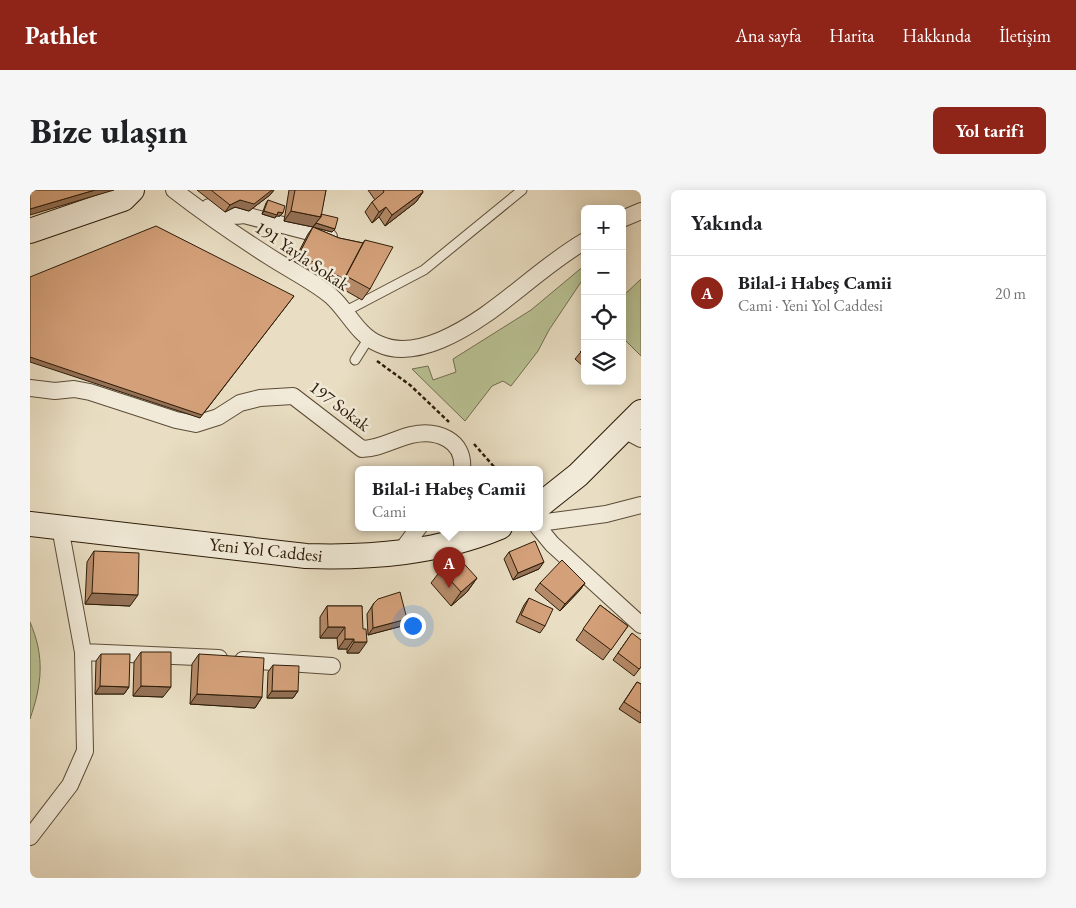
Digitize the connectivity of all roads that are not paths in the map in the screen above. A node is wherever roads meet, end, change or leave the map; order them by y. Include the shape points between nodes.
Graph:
1 (132, 190) edge
2 (174, 190) edge
3 (188, 190) edge
4 (522, 190) edge
5 (641, 211) edge
6 (626, 217) edge
7 (30, 231) edge
8 (348, 242) edge
9 (581, 244) edge
10 (346, 311) junction
11 (366, 343) junction
12 (355, 360) dead end
13 (30, 388) edge
14 (641, 401) edge
15 (641, 412) edge
16 (632, 434) edge
17 (462, 466) edge
18 (543, 490) edge
19 (543, 503) edge
20 (641, 505) edge
21 (30, 517) edge
22 (543, 522) edge
23 (30, 524) edge
24 (60, 527) junction
25 (416, 531) edge
26 (467, 531) edge
27 (490, 531) edge
28 (541, 531) edge
29 (405, 546) junction
30 (641, 625) edge
31 (84, 652) junction
32 (332, 666) dead end
33 (30, 837) edge

1 - 7 main road via 123,199
2 - 10 street, 191 Yayla Sokak via 232,233 326,293
3 - 8 street via 221,215 244,216
4 - 10 lane via 424,270
5 - 6 street
9 - 11 street, 191 Yayla Sokak via 492,309 444,339 402,349
10 - 11 street, 191 Yayla Sokak
11 - 12 lane
13 - 17 street, 197 Sokak via 90,392 196,424 218,417 240,403 293,396 362,449 372,449 414,434 443,436 458,446 463,456
14 - 18 main road via 570,470
15 - 16 main road
16 - 19 main road
20 - 22 street via 606,514
21 - 29 main road, Yeni Yol Caddesi via 302,546
23 - 24 main road, Yeni Yol Caddesi
24 - 27 main road, Yeni Yol Caddesi via 270,552 335,556 403,553 471,539
24 - 31 street
25 - 29 street
26 - 29 main road, Yeni Yol Caddesi
28 - 30 street
31 - 32 street
31 - 33 street via 85,751 70,785

